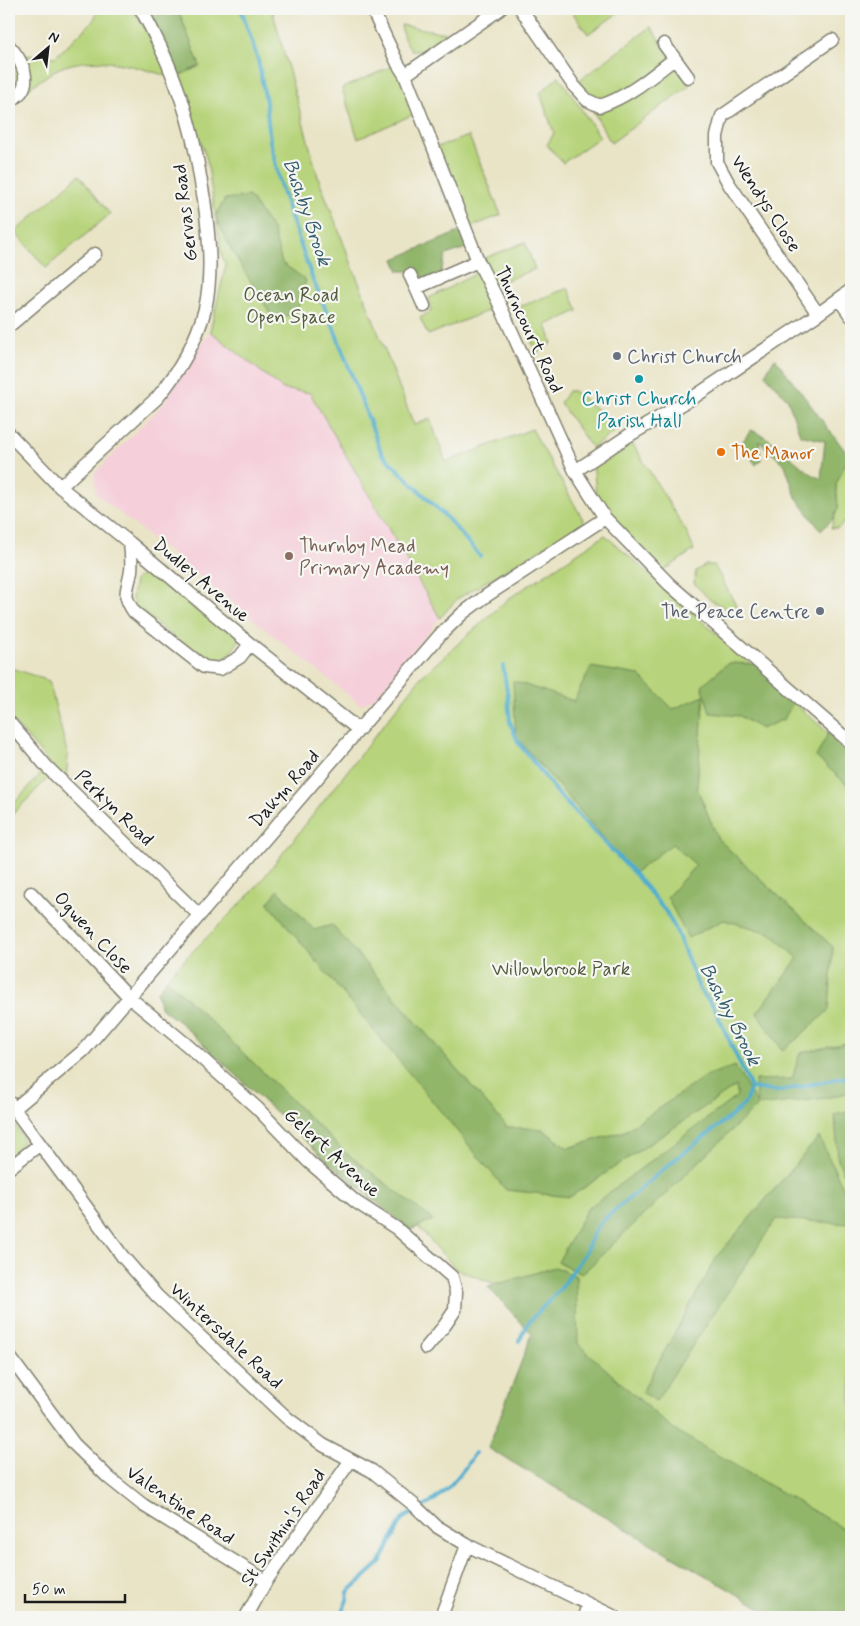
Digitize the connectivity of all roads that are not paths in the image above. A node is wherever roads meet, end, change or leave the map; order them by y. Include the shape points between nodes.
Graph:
1 (141, 9) edge
2 (372, 9) edge
3 (500, 9) edge
4 (521, 9) edge
5 (832, 40) dead end
6 (664, 44) dead end
7 (9, 46) edge
8 (674, 59) junction
9 (405, 75) junction
10 (688, 77) dead end
11 (9, 103) edge
12 (95, 254) dead end
13 (478, 261) junction
14 (410, 275) dead end
15 (416, 288) junction
16 (851, 290) edge
17 (839, 299) junction
18 (424, 306) dead end
19 (818, 314) junction
20 (851, 316) edge
21 (9, 326) edge
22 (9, 434) edge
23 (575, 471) junction
24 (60, 487) junction
25 (605, 518) junction
26 (130, 543) junction
27 (250, 644) junction
28 (9, 722) edge
29 (359, 730) junction
30 (851, 743) edge
31 (31, 892) dead end
32 (199, 915) junction
33 (130, 998) junction
34 (11, 1106) edge
35 (39, 1144) junction
36 (9, 1168) edge
37 (426, 1348) dead end
38 (9, 1356) edge
39 (351, 1460) junction
40 (466, 1545) junction
41 (266, 1581) junction
42 (588, 1604) junction
43 (246, 1617) edge
44 (441, 1617) edge
45 (584, 1617) edge
46 (615, 1617) edge

1 - 24 street, Gervas Road via 174,78 196,153 208,221 210,272 205,308 186,358 168,386
2 - 9 street, Thurncourt Road
3 - 9 street
4 - 8 street via 574,86 587,100 600,106 646,82
5 - 19 street, Wendys Close via 722,116 717,136 717,162 729,184
6 - 8 street
7 - 11 street via 17,55 25,80 22,91
8 - 10 street
9 - 13 street, Thurncourt Road
12 - 21 street
13 - 15 street
13 - 23 street, Thurncourt Road
14 - 15 street
15 - 18 street
16 - 17 street
17 - 19 street
17 - 20 street
19 - 23 street via 694,398
22 - 24 street, Dudley Avenue
23 - 25 street, Thurncourt Road
24 - 26 street, Dudley Avenue
25 - 29 street, Dakyn Road via 463,613 440,635
25 - 30 street, Thurncourt Road via 670,584
26 - 27 street, Dudley Avenue
26 - 27 street, Dudley Avenue via 131,571 126,601 134,612 204,667 220,669 240,657
27 - 29 street, Dudley Avenue
28 - 32 street, Perkyn Road via 46,766
29 - 32 street, Dakyn Road
31 - 33 street, Ogwen Close
32 - 33 street, Dakyn Road
33 - 34 street, Dakyn Road via 83,1051
33 - 37 street, Gelert Avenue via 187,1044 257,1108 309,1162 356,1202 396,1228 452,1277 456,1292 455,1310
34 - 35 street, Wintersdale Road
35 - 36 street
35 - 39 street, Wintersdale Road via 123,1257 157,1296 287,1418 323,1445
38 - 41 street, Valentine Road via 74,1444 109,1478 143,1505
39 - 40 street, Wintersdale Road via 372,1472 436,1526
39 - 41 street, St Swithin's Road
40 - 42 street, Wintersdale Road
40 - 44 street
41 - 43 street, St Swithin's Road
42 - 45 street
42 - 46 street, Wintersdale Road

